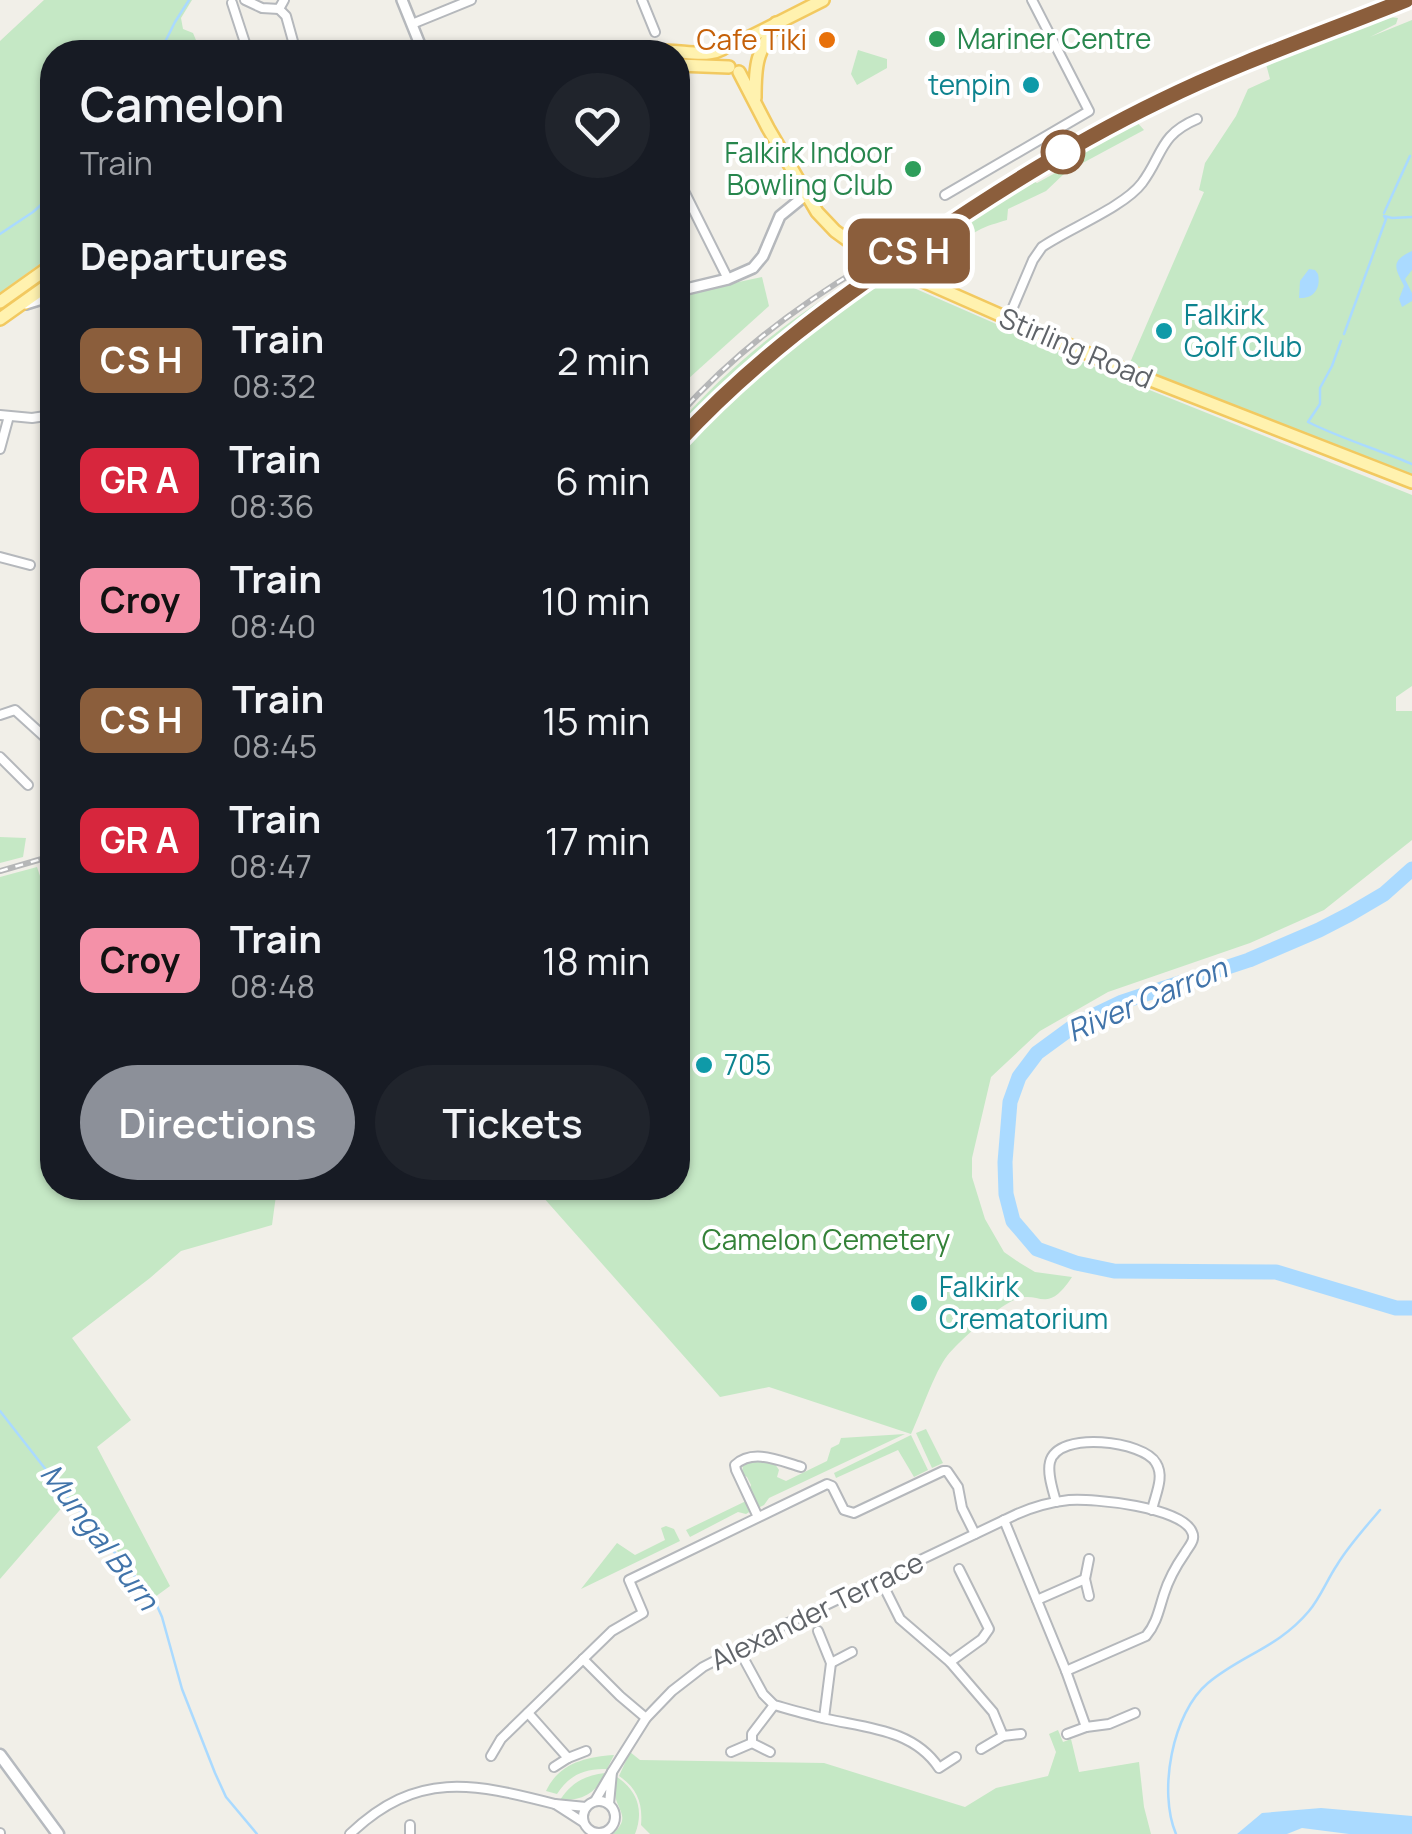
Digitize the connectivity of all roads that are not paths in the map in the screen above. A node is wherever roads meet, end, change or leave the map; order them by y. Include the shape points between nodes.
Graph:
1 (245, 0) edge
2 (284, 0) edge
3 (402, 0) edge
4 (471, 0) edge
5 (642, 0) edge
6 (823, 0) edge
7 (1032, 0) edge
8 (232, 6) edge
9 (279, 10) junction
10 (776, 23) junction
11 (412, 24) junction
12 (655, 32) dead end
13 (746, 38) junction
14 (244, 40) edge
15 (293, 40) edge
16 (418, 40) edge
17 (726, 48) junction
18 (690, 52) edge
19 (756, 59) junction
20 (690, 66) edge
21 (734, 69) junction
22 (756, 102) junction
23 (1177, 114) dead end
24 (1197, 119) dead end
25 (1183, 125) junction
26 (807, 194) junction
27 (945, 195) dead end
28 (690, 203) edge
29 (40, 274) edge
30 (728, 279) junction
31 (690, 287) edge
32 (40, 291) edge
33 (40, 300) edge
34 (0, 302) edge
35 (16, 308) junction
36 (0, 319) edge
37 (1008, 319) junction
38 (4, 416) edge
39 (40, 417) edge
40 (0, 450) edge
41 (1412, 482) edge
42 (26, 549) dead end
43 (0, 557) edge
44 (0, 715) edge
45 (40, 733) edge
46 (0, 758) edge
47 (28, 785) dead end
48 (789, 1464) junction
49 (801, 1467) dead end
50 (786, 1474) dead end
51 (1056, 1502) junction
52 (1152, 1510) junction
53 (758, 1517) junction
54 (1004, 1520) junction
55 (975, 1534) junction
56 (1089, 1559) dead end
57 (959, 1569) dead end
58 (880, 1579) junction
59 (1085, 1580) junction
60 (1089, 1596) dead end
61 (1037, 1600) junction
62 (818, 1631) dead end
63 (738, 1648) junction
64 (852, 1652) dead end
65 (583, 1659) junction
66 (950, 1662) junction
67 (832, 1663) junction
68 (1066, 1671) junction
69 (774, 1706) junction
70 (528, 1712) junction
71 (1135, 1714) dead end
72 (646, 1718) junction
73 (824, 1718) junction
74 (1086, 1727) junction
75 (1020, 1734) dead end
76 (1066, 1734) dead end
77 (1003, 1736) junction
78 (752, 1743) junction
79 (981, 1749) dead end
80 (586, 1751) dead end
81 (731, 1752) dead end
82 (770, 1752) dead end
83 (0, 1755) edge
84 (492, 1756) dead end
85 (956, 1757) dead end
86 (568, 1758) junction
87 (554, 1768) dead end
88 (939, 1768) junction
89 (612, 1772) junction
90 (932, 1781) dead end
91 (595, 1801) junction
92 (555, 1804) junction
93 (610, 1804) junction
94 (586, 1807) junction
95 (588, 1829) edge
96 (604, 1833) edge
97 (58, 1834) edge
98 (350, 1834) edge

1 - 9 street
2 - 9 street
3 - 11 street
4 - 11 street
5 - 12 street
6 - 10 main road
7 - 27 street via 1089,112
8 - 14 street
9 - 15 street
10 - 13 main road
10 - 19 main road
11 - 16 street
13 - 17 main road
13 - 19 main road
17 - 18 main road
17 - 21 main road
19 - 21 main road via 745,72
19 - 22 main road, Stirling Road
20 - 21 main road
21 - 22 main road, Stirling Road
22 - 26 main road, Stirling Road
23 - 25 street
24 - 25 street
25 - 37 street via 1135,191 1036,254
26 - 30 street via 780,216 753,268
26 - 37 main road, Stirling Road via 834,231 875,260
28 - 30 street
29 - 34 main road
30 - 31 street
32 - 35 main road
33 - 35 street
35 - 36 main road
37 - 41 main road, Stirling Road
38 - 39 street
38 - 40 street
42 - 43 street via 26,564
44 - 45 street via 14,710
46 - 47 street
48 - 49 street
48 - 50 street
48 - 53 street via 750,1456 736,1465
51 - 52 street, Alexander Terrace via 1090,1499
51 - 52 street via 1050,1463 1056,1452 1071,1443 1101,1443 1153,1458 1160,1475
51 - 54 street, Alexander Terrace
52 - 68 street via 1182,1522 1194,1537 1172,1573 1154,1627
53 - 55 street via 827,1484 844,1510 854,1513 947,1471
53 - 65 street via 629,1580 643,1613
54 - 55 street, Alexander Terrace
54 - 61 street
55 - 58 street, Alexander Terrace
56 - 59 street
57 - 66 street via 988,1629
58 - 63 street, Alexander Terrace
58 - 66 street via 900,1618
59 - 60 street
59 - 61 street
61 - 68 street
62 - 67 street
63 - 69 street
63 - 72 street, Alexander Terrace via 686,1680
64 - 67 street
65 - 70 street
65 - 72 street
66 - 77 street via 992,1712
67 - 73 street
68 - 74 street
69 - 73 street
69 - 78 street
70 - 84 street
70 - 86 street
71 - 74 street
72 - 89 street, Alexander Terrace
73 - 88 street via 906,1738
74 - 76 street
75 - 77 street
77 - 79 street
78 - 81 street
78 - 82 street
80 - 86 street
83 - 97 main road
85 - 88 street
86 - 87 street
88 - 90 street
89 - 91 street, Alexander Terrace
89 - 93 street
91 - 93 street
91 - 94 street
92 - 94 street
92 - 95 street
92 - 98 street via 468,1786 423,1790 396,1798
93 - 96 street via 615,1817
94 - 95 street
95 - 96 street

